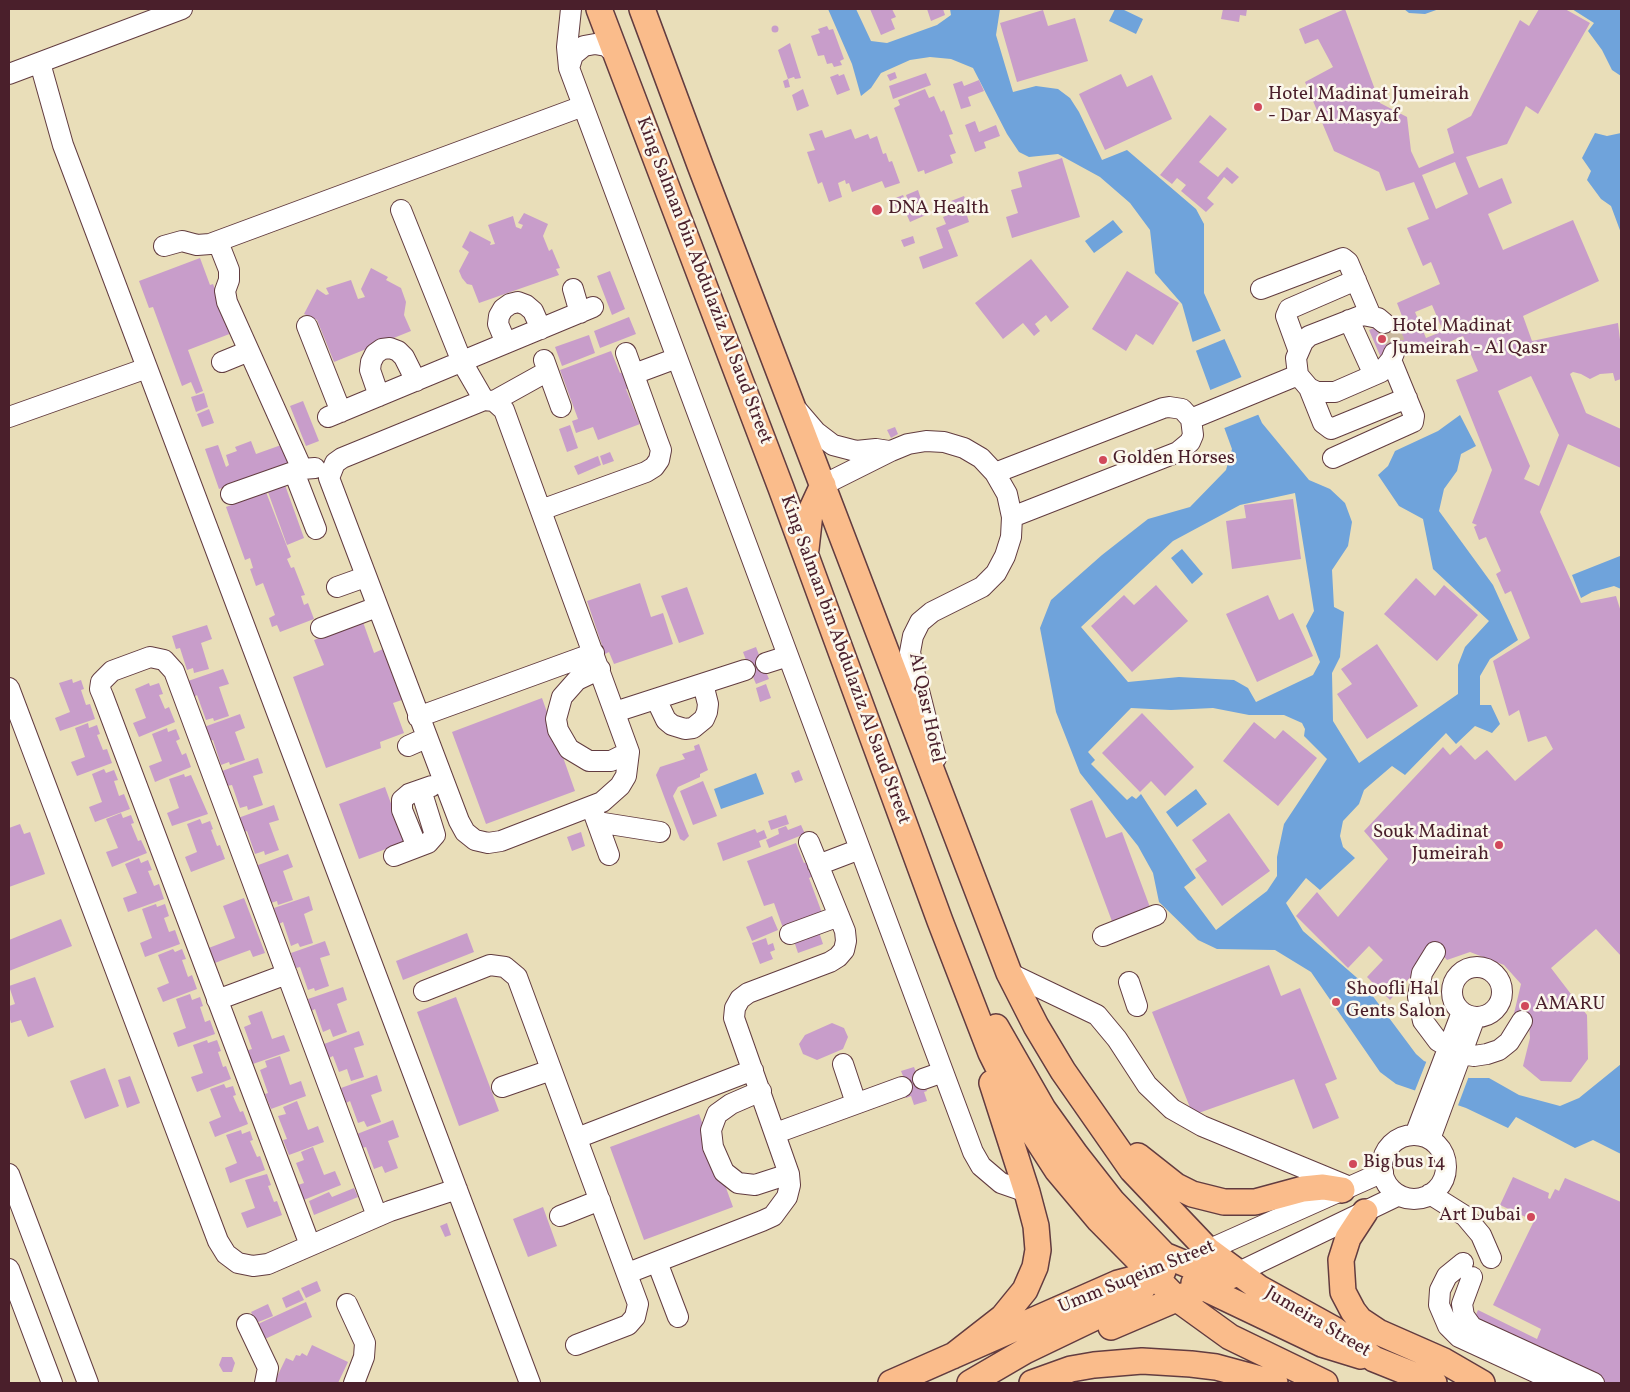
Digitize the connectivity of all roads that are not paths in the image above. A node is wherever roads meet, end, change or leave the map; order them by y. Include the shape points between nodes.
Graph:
1 (182, 9) edge
2 (571, 9) edge
3 (599, 9) edge
4 (642, 9) edge
5 (615, 53) junction
6 (25, 68) edge
7 (569, 68) junction
8 (583, 106) junction
9 (401, 210) dead end
10 (218, 242) junction
11 (164, 246) dead end
12 (1356, 280) junction
13 (572, 289) dead end
14 (1261, 289) dead end
15 (1349, 320) junction
16 (307, 326) dead end
17 (541, 329) junction
18 (506, 343) junction
19 (1298, 349) junction
20 (249, 351) junction
21 (626, 353) dead end
22 (677, 358) junction
23 (145, 362) junction
24 (222, 362) dead end
25 (462, 362) junction
26 (634, 374) junction
27 (1374, 375) junction
28 (416, 380) junction
29 (1298, 381) junction
30 (379, 396) junction
31 (1407, 398) junction
32 (489, 401) junction
33 (792, 405) junction
34 (561, 407) dead end
35 (9, 417) edge
36 (1198, 417) junction
37 (891, 451) junction
38 (1333, 458) dead end
39 (298, 470) junction
40 (330, 470) junction
41 (995, 473) junction
42 (823, 485) junction
43 (231, 494) dead end
44 (541, 510) junction
45 (1012, 517) junction
46 (316, 529) dead end
47 (807, 561) junction
48 (365, 577) junction
49 (337, 587) dead end
50 (377, 607) junction
51 (320, 628) dead end
52 (788, 656) junction
53 (597, 661) junction
54 (766, 663) dead end
55 (745, 670) dead end
56 (703, 684) junction
57 (9, 688) edge
58 (656, 699) junction
59 (615, 712) junction
60 (418, 717) junction
61 (629, 752) junction
62 (443, 781) junction
63 (942, 794) junction
64 (594, 825) junction
65 (660, 832) dead end
66 (809, 842) dead end
67 (860, 849) junction
68 (609, 855) dead end
69 (394, 856) dead end
70 (818, 865) junction
71 (1156, 915) dead end
72 (838, 916) junction
73 (940, 921) junction
74 (790, 934) dead end
75 (1103, 936) dead end
76 (1436, 952) dead end
77 (1009, 973) junction
78 (287, 974) junction
79 (1129, 982) dead end
80 (424, 991) dead end
81 (217, 1000) junction
82 (1137, 1006) dead end
83 (1468, 1014) dead end
84 (1522, 1021) dead end
85 (1452, 1059) junction
86 (845, 1063) dead end
87 (551, 1070) junction
88 (753, 1070) junction
89 (943, 1072) junction
90 (923, 1079) dead end
91 (902, 1087) dead end
92 (502, 1088) dead end
93 (761, 1091) junction
94 (856, 1103) junction
95 (1093, 1114) junction
96 (776, 1132) junction
97 (1424, 1133) junction
98 (577, 1138) junction
99 (1132, 1170) junction
100 (1383, 1172) junction
101 (9, 1174) edge
102 (789, 1174) junction
103 (454, 1183) junction
104 (1346, 1188) junction
105 (1027, 1192) junction
106 (1430, 1194) junction
107 (1399, 1195) junction
108 (600, 1200) junction
109 (1365, 1212) junction
110 (384, 1213) junction
111 (560, 1216) dead end
112 (310, 1245) junction
113 (1208, 1250) junction
114 (1491, 1258) dead end
115 (657, 1262) junction
116 (1166, 1265) junction
117 (9, 1268) edge
118 (1237, 1273) junction
119 (628, 1274) junction
120 (1206, 1287) junction
121 (670, 1297) junction
122 (1176, 1298) junction
123 (347, 1304) dead end
124 (1246, 1309) junction
125 (637, 1310) junction
126 (678, 1317) dead end
127 (247, 1324) dead end
128 (1230, 1337) junction
129 (576, 1344) dead end
130 (953, 1356) junction
131 (1374, 1359) junction
132 (52, 1383) edge
133 (88, 1383) edge
134 (264, 1383) edge
135 (354, 1383) edge
136 (530, 1383) edge
137 (891, 1383) edge
138 (970, 1383) edge
139 (999, 1383) edge
140 (1032, 1383) edge
141 (1275, 1383) edge
142 (1325, 1383) edge
143 (1434, 1383) edge
144 (1482, 1383) edge
145 (1559, 1383) edge
146 (1594, 1383) edge

1 - 6 street
2 - 7 street via 567,47
3 - 5 main road, King Salman bin Abdulaziz Al Saud Street
4 - 33 main road, King Salman bin Abdulaziz Al Saud Street
5 - 7 street via 600,45 584,46 573,55
5 - 47 main road, King Salman bin Abdulaziz Al Saud Street
6 - 23 street via 63,145
7 - 8 street
8 - 10 street
8 - 22 street
9 - 25 street
10 - 11 street via 204,246 182,241
10 - 20 street via 230,275 225,296
12 - 14 street via 1343,258
12 - 15 street via 1377,320 1363,315
12 - 19 street via 1289,309 1286,316
13 - 17 street via 586,310
15 - 19 street via 1309,336
15 - 27 street
16 - 30 street via 334,414
17 - 18 street
17 - 18 street via 526,305 510,304 503,308 498,324
18 - 25 street
19 - 29 street
20 - 24 street
20 - 39 street
21 - 26 street
22 - 26 street
22 - 52 street
23 - 35 street via 107,373 82,389
23 - 103 street
25 - 28 street
25 - 32 street
26 - 44 street via 660,450 659,460 654,467
27 - 29 street via 1326,393
27 - 31 street via 1381,372 1392,357
28 - 30 street
28 - 30 street via 398,351 382,350 371,362 370,370
29 - 31 street via 1323,423 1331,429
29 - 36 street
31 - 38 street via 1414,416 1410,425
32 - 34 street via 546,365
32 - 40 street via 342,458
32 - 44 street via 504,410
33 - 37 street, Al Qasr Hotel via 816,432 833,445 856,451
33 - 42 main road, King Salman bin Abdulaziz Al Saud Street
36 - 41 street via 1182,409 1163,408
36 - 45 street via 1190,442 1178,452
37 - 41 street, Al Qasr Hotel via 917,443 944,442 981,458
37 - 42 street, Al Qasr Hotel
39 - 40 street
39 - 43 street
39 - 46 street
40 - 48 street via 330,484
41 - 45 street, Al Qasr Hotel via 1007,494
42 - 47 main road via 806,529
42 - 63 main road, King Salman bin Abdulaziz Al Saud Street
44 - 53 street
45 - 63 street, Al Qasr Hotel via 1011,537 996,572 982,587 932,612 920,622 913,636 912,660
47 - 73 main road, King Salman bin Abdulaziz Al Saud Street
48 - 49 street
48 - 50 street
50 - 51 street
50 - 60 street
52 - 54 street
52 - 67 street
53 - 59 street
53 - 60 street
53 - 61 street via 562,697 556,719 558,730 569,749 589,761 611,761
55 - 56 street
56 - 58 street
56 - 58 street via 707,712 693,728 672,725
57 - 112 street via 218,1241 226,1254 238,1263 252,1266 268,1264
58 - 59 street
59 - 61 street
60 - 62 street via 417,742 440,754
61 - 64 street via 627,770 620,786 602,802
62 - 64 street via 465,832 475,840 488,843
62 - 69 street via 421,790 435,835 432,840
63 - 77 main road, King Salman bin Abdulaziz Al Saud Street
64 - 65 street
64 - 68 street
66 - 70 street
67 - 70 street
67 - 89 street
70 - 72 street
71 - 75 street
72 - 74 street
72 - 88 street via 846,940 838,957 748,993 735,1008 734,1018
73 - 105 main road
73 - 116 main road via 1002,1040 1043,1109 1112,1201
76 - 85 street via 1418,985 1419,1010 1430,1032
77 - 95 main road, King Salman bin Abdulaziz Al Saud Street via 1045,1041
77 - 104 street via 1096,1015 1113,1032 1147,1085 1172,1109 1202,1126
78 - 81 street
78 - 81 street via 174,671 164,660 150,657 112,671 106,675 100,689
78 - 110 street
79 - 82 street
80 - 87 street via 490,965 505,967 517,977
81 - 112 street
83 - 85 street
84 - 85 street via 1513,1037 1499,1050
85 - 97 street
86 - 94 street
87 - 92 street
87 - 98 street
88 - 93 street
88 - 98 street
89 - 90 street
89 - 105 street via 977,1160 1001,1183
91 - 94 street
93 - 96 street
93 - 102 street via 717,1114 711,1130 713,1147 724,1172 738,1183 755,1185
94 - 96 street
95 - 99 main road, King Salman bin Abdulaziz Al Saud Street
95 - 104 main road via 1161,1176 1208,1199 1254,1202 1303,1189
96 - 102 street
97 - 100 street via 1406,1136 1390,1146
97 - 106 street via 1442,1151 1446,1168 1444,1179
98 - 108 street
99 - 113 main road, King Salman bin Abdulaziz Al Saud Street
99 - 116 main road via 1164,1233
100 - 104 street, Umm Suqeim Street
100 - 107 street via 1386,1181
101 - 133 street
102 - 115 street via 787,1197 773,1216
103 - 110 street via 414,1195
103 - 136 street
104 - 113 street, Umm Suqeim Street
105 - 130 main road via 1038,1242 1031,1279 1003,1317
106 - 107 street via 1411,1198
106 - 114 street via 1465,1216 1481,1235
107 - 109 street, Umm Suqeim Street
108 - 111 street
108 - 119 street
109 - 118 street, Umm Suqeim Street
109 - 144 main road via 1348,1238 1341,1260 1342,1287 1353,1311 1378,1332 1444,1361
110 - 112 street
113 - 116 main road, Umm Suqeim Street
113 - 118 main road, Jumeira Street
115 - 119 street
115 - 121 street
116 - 118 main road
116 - 120 main road via 1180,1279
116 - 122 main road
116 - 130 main road, Umm Suqeim Street
116 - 138 main road via 1123,1304 1025,1351
117 - 132 street
118 - 120 main road, Umm Suqeim Street
118 - 131 main road, Jumeira Street via 1342,1335
119 - 125 street via 637,1297
120 - 122 main road, Umm Suqeim Street
120 - 124 main road
121 - 125 street
121 - 126 street
122 - 128 main road
122 - 139 main road, Umm Suqeim Street
123 - 135 street via 365,1343 364,1357
124 - 128 main road via 1230,1314 1227,1322
124 - 131 main road via 1322,1344
125 - 129 street via 628,1325
127 - 134 street via 268,1368
128 - 142 main road
130 - 137 main road, Umm Suqeim Street
131 - 143 main road, Jumeira Street
140 - 141 main road via 1072,1369 1142,1362 1216,1367
145 - 146 street via 1459,1337 1441,1313 1440,1290 1446,1276 1467,1270 1462,1304 1464,1316 1472,1327

